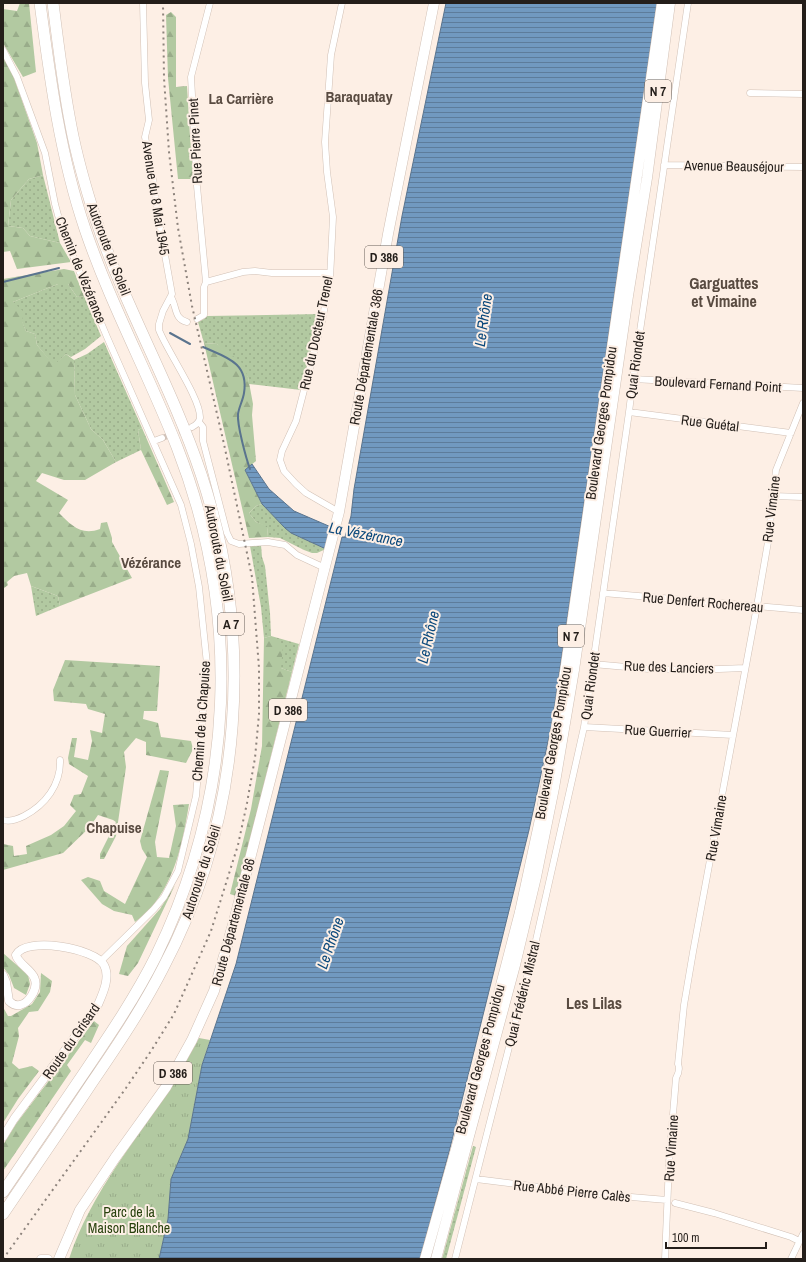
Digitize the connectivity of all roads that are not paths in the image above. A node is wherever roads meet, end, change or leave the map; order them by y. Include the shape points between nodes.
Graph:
1 (40, 3) edge
2 (53, 3) edge
3 (143, 3) edge
4 (210, 3) edge
5 (342, 3) edge
6 (434, 3) edge
7 (662, 3) edge
8 (670, 3) edge
9 (688, 3) edge
10 (3, 50) edge
11 (750, 93) dead end
12 (803, 94) edge
13 (664, 165) junction
14 (803, 167) edge
15 (330, 273) junction
16 (206, 282) junction
17 (171, 297) junction
18 (197, 319) dead end
19 (187, 322) dead end
20 (633, 380) junction
21 (803, 388) edge
22 (803, 403) edge
23 (629, 412) junction
24 (198, 422) junction
25 (192, 427) tunnel mouth
26 (791, 433) junction
27 (162, 438) tunnel mouth
28 (154, 441) junction
29 (772, 496) junction
30 (803, 497) edge
31 (339, 512) junction
32 (329, 552) joint
33 (325, 568) junction
34 (603, 593) junction
35 (757, 606) junction
36 (803, 610) edge
37 (593, 664) junction
38 (745, 668) junction
39 (584, 727) junction
40 (733, 735) junction
41 (60, 760) dead end
42 (3, 820) edge
43 (101, 962) junction
44 (3, 975) edge
45 (3, 1137) edge
46 (476, 1179) junction
47 (3, 1192) edge
48 (667, 1200) junction
49 (675, 1203) dead end
50 (3, 1214) edge
51 (803, 1234) edge
52 (799, 1242) junction
53 (41, 1259) edge
54 (48, 1259) edge
55 (59, 1259) edge
56 (425, 1259) edge
57 (436, 1259) edge
58 (455, 1259) edge
59 (665, 1259) edge
60 (791, 1259) edge

1 - 47 highway, Autoroute du Soleil / A 7 via 58,127 85,230 177,448 198,509 214,579 222,667 216,757 204,826 185,888 169,927 155,958 120,1019
2 - 50 highway, Autoroute du Soleil / A 7 via 70,125 97,222 190,445 212,512 226,577 230,610 234,667 233,715 230,756 216,830 197,893 182,930 131,1024
3 - 17 street, Avenue du 8 Mai 1945 via 144,83 149,120 145,137 172,289
4 - 16 street, Rue Pierre Pinet via 191,77
5 - 15 street, Rue du Docteur Trenel via 331,55 325,142 332,217
6 - 31 main road, Route Départementale 386 / D 386 via 388,234
7 - 56 main road, Boulevard Georges Pompidou / N 7 via 560,706 544,796 520,912
8 - 57 main road, Boulevard Georges Pompidou / N 7 via 647,178 554,788 515,965
9 - 13 street, Quai Riondet
10 - 28 street, Chemin de Vézérance via 17,77 45,153 62,230
11 - 12 street
13 - 14 street, Avenue Beauséjour
13 - 20 street, Quai Riondet
15 - 16 street via 255,271
15 - 31 street, Rue du Docteur Trenel via 322,321 296,421 280,460 284,471 306,493
16 - 18 street, Rue Pierre Pinet via 204,315
17 - 19 street via 177,315
17 - 24 street via 159,324 159,330 194,399 199,411
20 - 21 street, Boulevard Fernand Point
20 - 23 street, Quai Riondet
22 - 26 street, Rue Vimaine
23 - 26 street, Rue Guétal
23 - 34 street, Quai Riondet
24 - 25 street
24 - 33 street via 202,427 203,440 231,541 239,544 268,542 285,545
26 - 29 street, Rue Vimaine via 776,470
27 - 28 street
28 - 43 street, Chemin de la Chapuise via 181,506 198,587 207,664 196,796 178,871 164,897 134,931
29 - 30 street
29 - 35 street, Rue Vimaine via 768,542
31 - 32 main road, Route Départementale 386 / D 386
32 - 33 main road, Route Départementale 86 / D 386
33 - 55 main road, Route Départementale 86 / D 386 via 214,991 192,1040 166,1087 80,1210
34 - 35 street, Rue Denfert Rochereau
34 - 37 street, Quai Riondet
35 - 36 street, Rue Denfert Rochereau
35 - 38 street, Rue Vimaine
37 - 38 street, Rue des Lanciers via 693,670
37 - 39 street, Quai Riondet
38 - 40 street, Rue Vimaine
39 - 40 street, Rue Guerrier
39 - 46 street, Quai Frédéric Mistral via 534,949
40 - 48 street, Rue Vimaine via 684,1005
41 - 42 street via 56,784 47,799 32,812 18,819
43 - 44 street via 84,952 64,947 45,945 22,948 16,957 30,970 35,983 30,998 20,1005 15,1005 9,1000
43 - 45 street, Route du Grisard via 106,978 97,1007
46 - 48 street, Rue Abbé Pierre Calès
46 - 58 street, Quai Frédéric Mistral
48 - 59 street, Rue Vimaine
49 - 52 street via 792,1237
51 - 52 street
52 - 60 street
53 - 54 street

